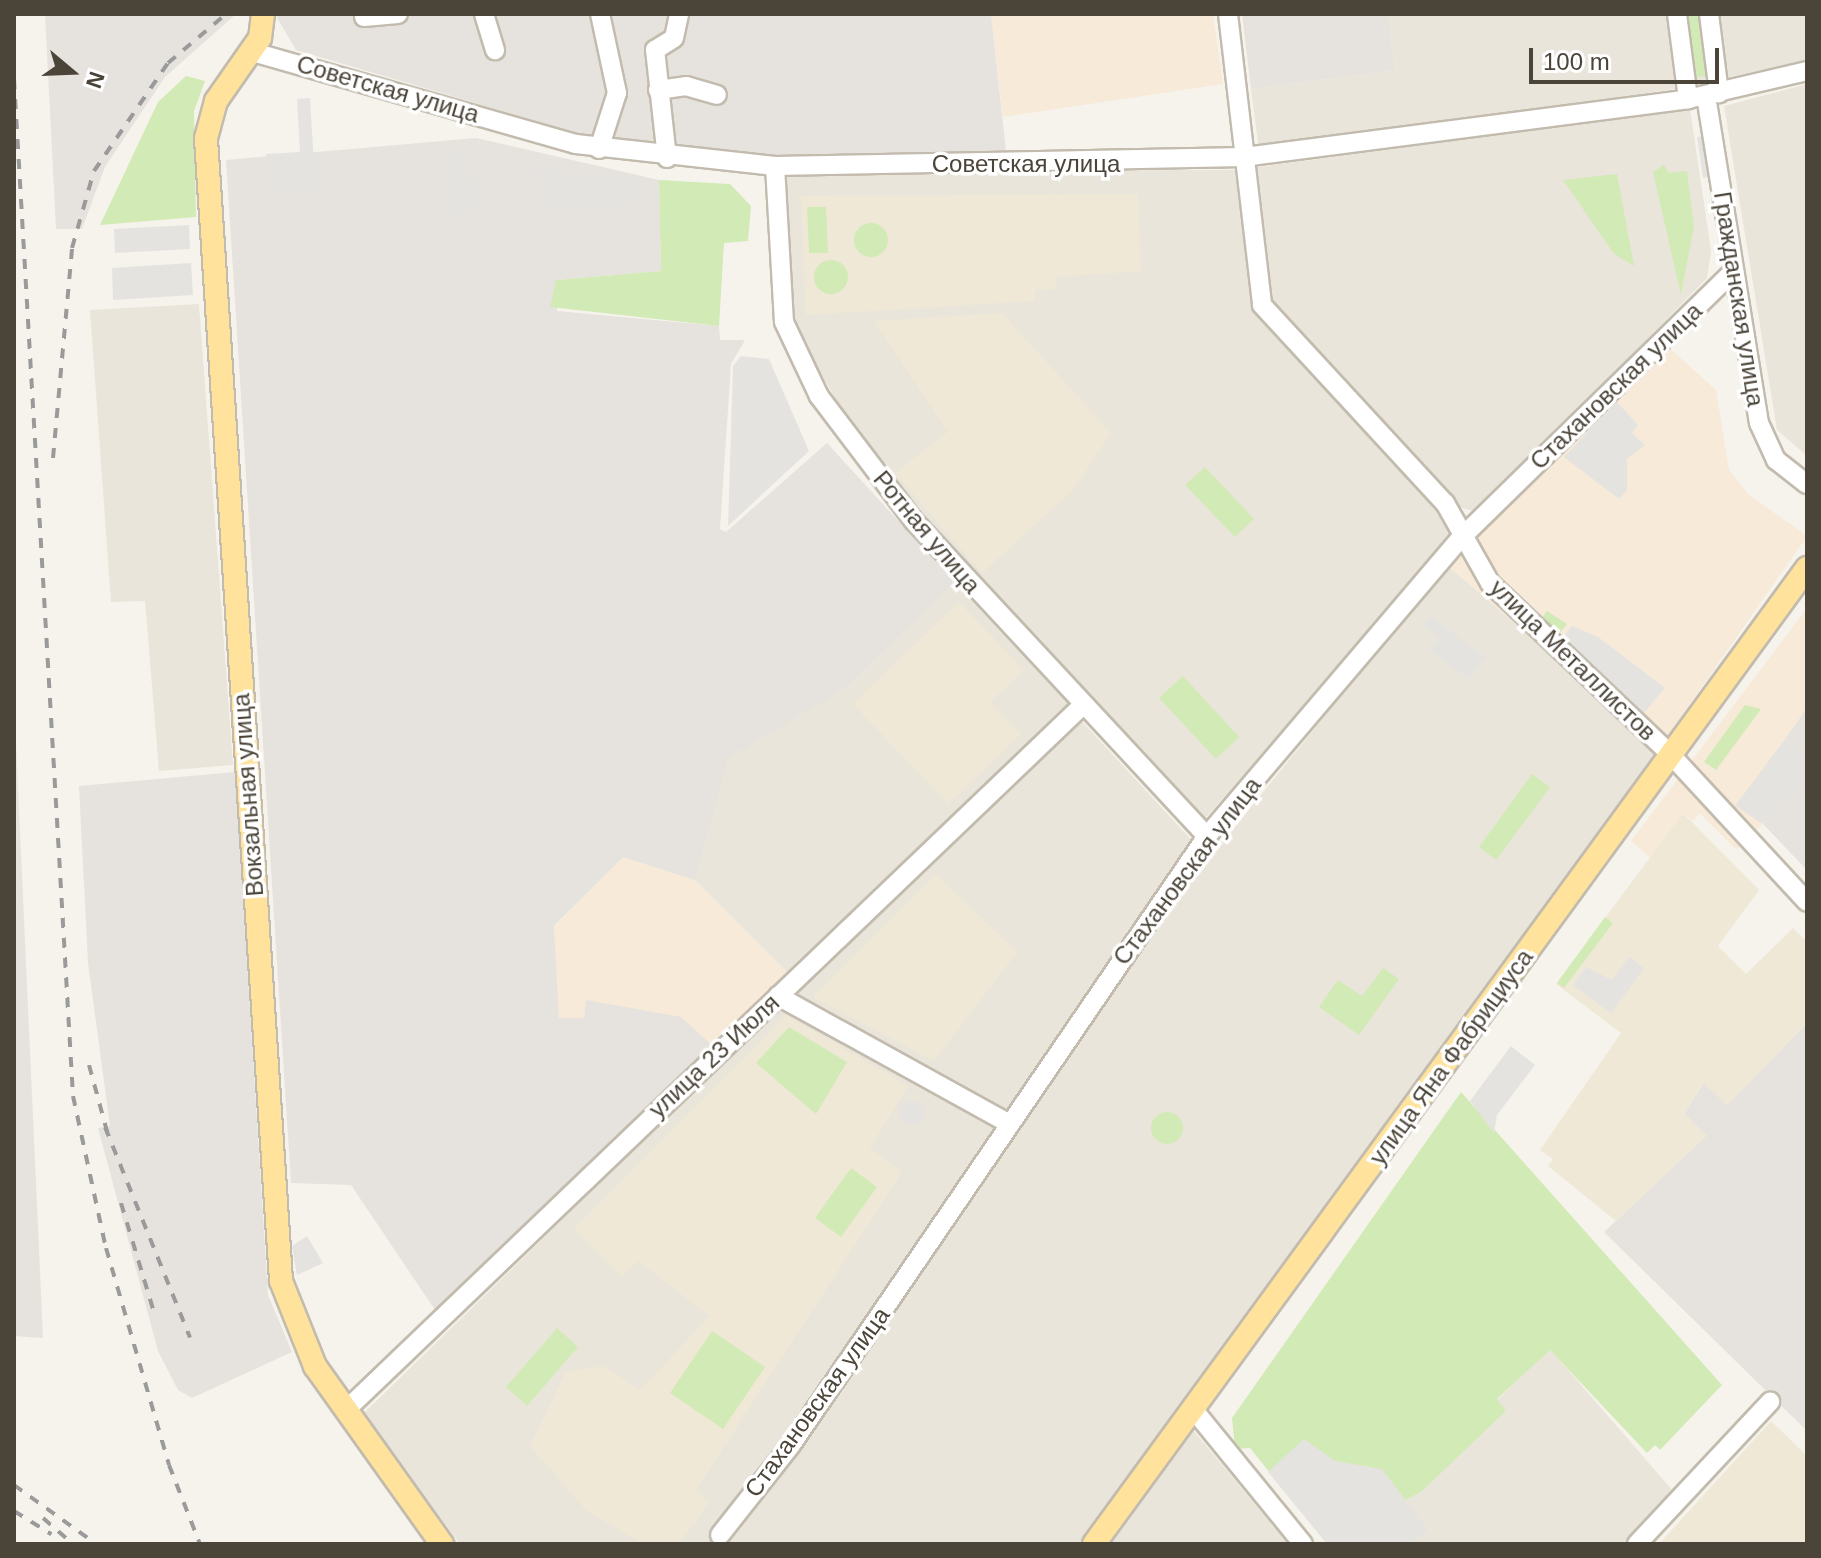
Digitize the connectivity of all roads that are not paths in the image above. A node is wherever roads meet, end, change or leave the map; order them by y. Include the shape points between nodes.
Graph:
1 (263, 14) edge
2 (398, 14) edge
3 (484, 14) edge
4 (600, 14) edge
5 (679, 14) edge
6 (1228, 14) edge
7 (1677, 14) edge
8 (1709, 14) edge
9 (364, 17) dead end
10 (495, 50) dead end
11 (253, 52) junction
12 (1807, 71) edge
13 (658, 90) junction
14 (717, 95) dead end
15 (1704, 96) junction
16 (599, 149) junction
17 (1244, 157) junction
18 (667, 158) junction
19 (775, 166) junction
20 (1734, 271) junction
21 (1807, 484) edge
22 (1461, 538) junction
23 (1807, 568) edge
24 (1083, 705) junction
25 (1671, 755) junction
26 (1207, 836) junction
27 (1807, 902) edge
28 (778, 996) junction
29 (1010, 1124) junction
30 (1770, 1402) dead end
31 (347, 1409) junction
32 (1193, 1409) junction
33 (720, 1535) dead end
34 (1641, 1542) edge
35 (442, 1544) edge
36 (1094, 1544) edge
37 (1303, 1544) edge

1 - 11 main road, Вокзальная улица
2 - 9 street
3 - 10 street
4 - 16 street via 617,93
5 - 13 street via 674,38 655,50
6 - 17 street, улица Металлистов
7 - 15 street, Гражданская улица
8 - 15 street, Гражданская улица
11 - 16 street, Советская улица
11 - 31 main road, Вокзальная улица via 216,101 206,139 276,1218 293,1321
12 - 15 street, Советская улица
13 - 14 street via 686,86
13 - 18 street
15 - 17 street, Советская улица
15 - 20 street, Гражданская улица
16 - 18 street, Советская улица
17 - 19 street, Советская улица
17 - 22 street, улица Металлистов via 1262,305 1445,503
18 - 19 street, Советская улица
19 - 24 street, Ротная улица via 784,322 819,396 914,521
20 - 21 street, Гражданская улица via 1759,423 1776,460
20 - 22 street, Стахановская улица
22 - 25 street, улица Металлистов via 1490,583
22 - 26 street, Стахановская улица
23 - 25 main road, улица Яна Фабрициуса
24 - 26 street, Ротная улица
24 - 28 street, улица 23 Июля
25 - 27 street, улица Металлистов
25 - 32 main road, улица Яна Фабрициуса
26 - 29 street, Стахановская улица
28 - 29 street
28 - 31 street, улица 23 Июля
29 - 33 street, Стахановская улица via 791,1445
30 - 34 street
31 - 35 main road, Вокзальная улица
32 - 36 main road, улица Яна Фабрициуса
32 - 37 street

